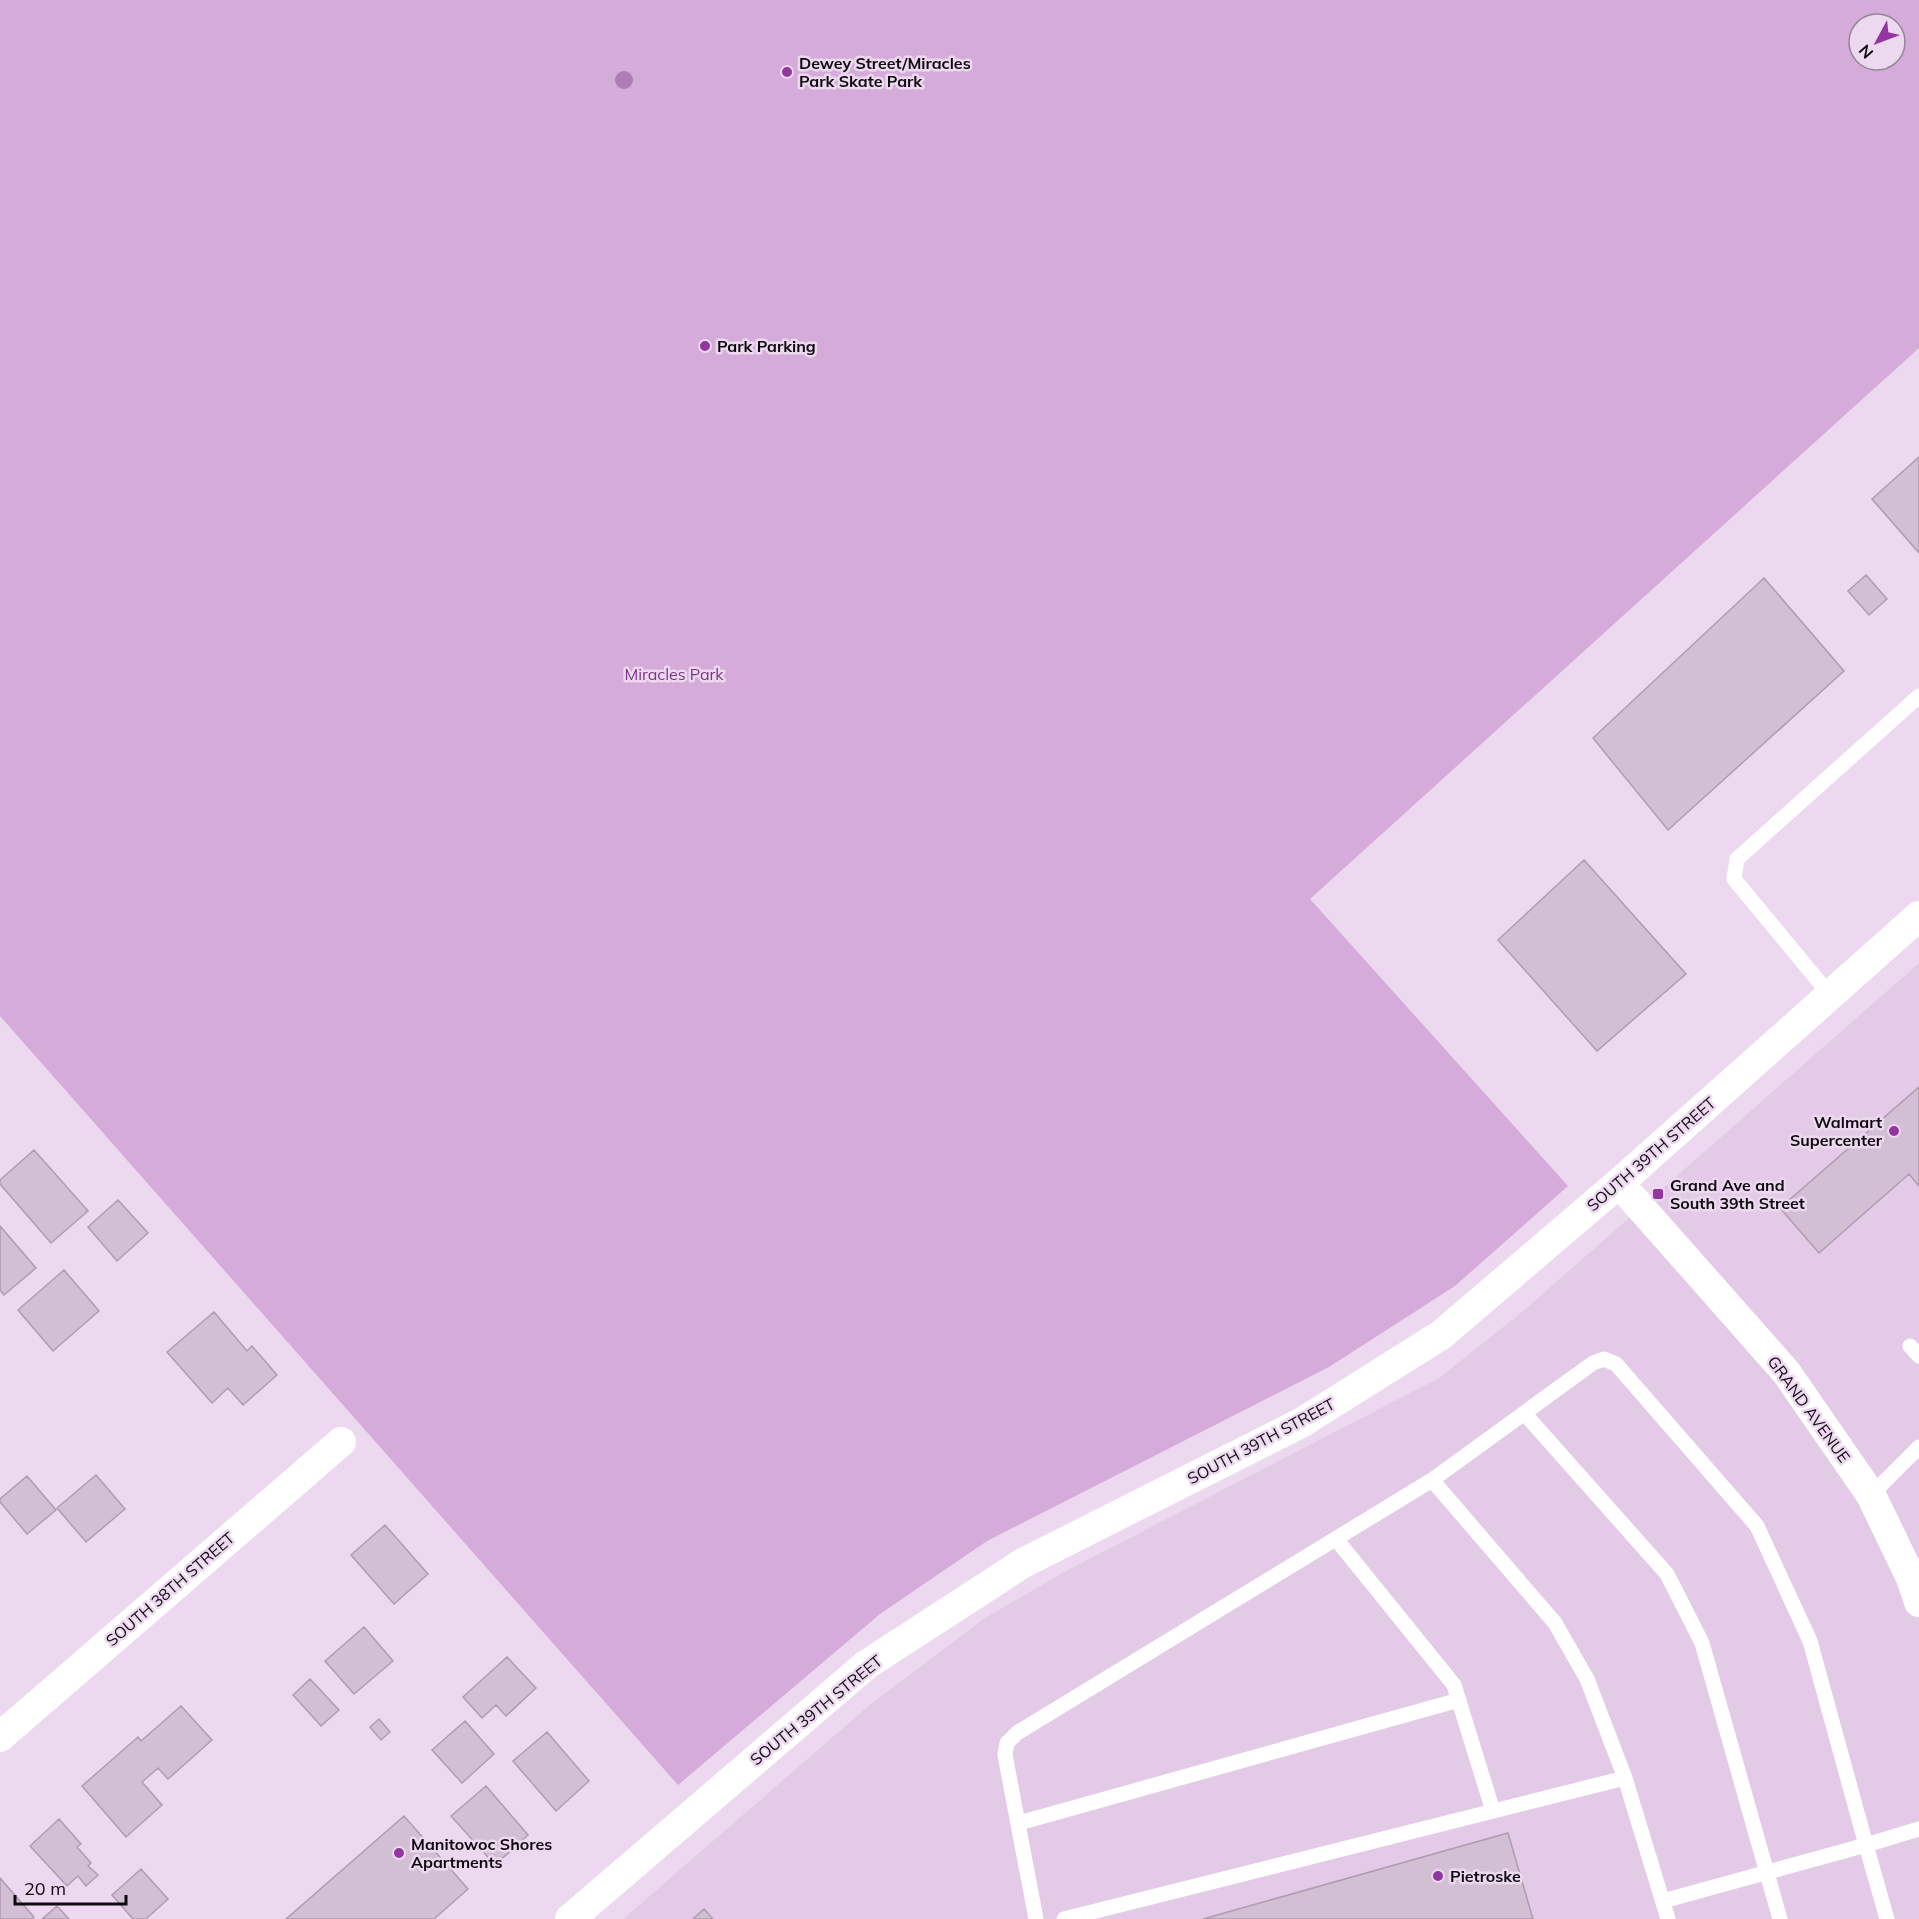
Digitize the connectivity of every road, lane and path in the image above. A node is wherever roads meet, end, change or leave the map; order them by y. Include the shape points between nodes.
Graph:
1 (1919, 696) edge
2 (1919, 916) edge
3 (1830, 995) junction
4 (1619, 1184) junction
5 (1524, 1413) junction
6 (341, 1442) dead end
7 (1919, 1447) edge
8 (1432, 1480) junction
9 (1871, 1496) junction
10 (1336, 1539) junction
11 (1919, 1602) edge
12 (1459, 1700) junction
13 (0, 1737) edge
14 (1625, 1778) junction
15 (1493, 1811) junction
16 (1019, 1823) junction
17 (1919, 1829) edge
18 (1866, 1845) junction
19 (1767, 1872) junction
20 (1663, 1901) junction
21 (570, 1919) edge
22 (1036, 1919) edge
23 (1064, 1919) edge
24 (1668, 1919) edge
25 (1780, 1919) edge
26 (1887, 1919) edge

1 - 3 lane via 1737,859 1734,879
2 - 3 street, SOUTH 39TH STREET
3 - 4 street, SOUTH 39TH STREET
4 - 9 street, GRAND AVENUE via 1786,1372
4 - 21 street, SOUTH 39TH STREET via 1441,1335 1301,1423 1023,1563 866,1665
5 - 8 lane
5 - 18 lane via 1593,1363 1604,1359 1616,1364 1757,1526 1810,1641
5 - 19 lane via 1667,1574 1702,1643
6 - 13 street, SOUTH 38TH STREET
7 - 9 lane
8 - 10 lane
8 - 14 lane via 1555,1623 1587,1678
9 - 11 street, GRAND AVENUE
10 - 12 lane via 1454,1685
10 - 16 lane via 1017,1733 1007,1743 1005,1755
12 - 15 lane
12 - 16 lane
14 - 15 lane
14 - 20 lane
15 - 23 lane
16 - 22 lane
17 - 18 lane
18 - 19 lane
18 - 26 lane
19 - 20 lane
19 - 25 lane
20 - 24 lane

